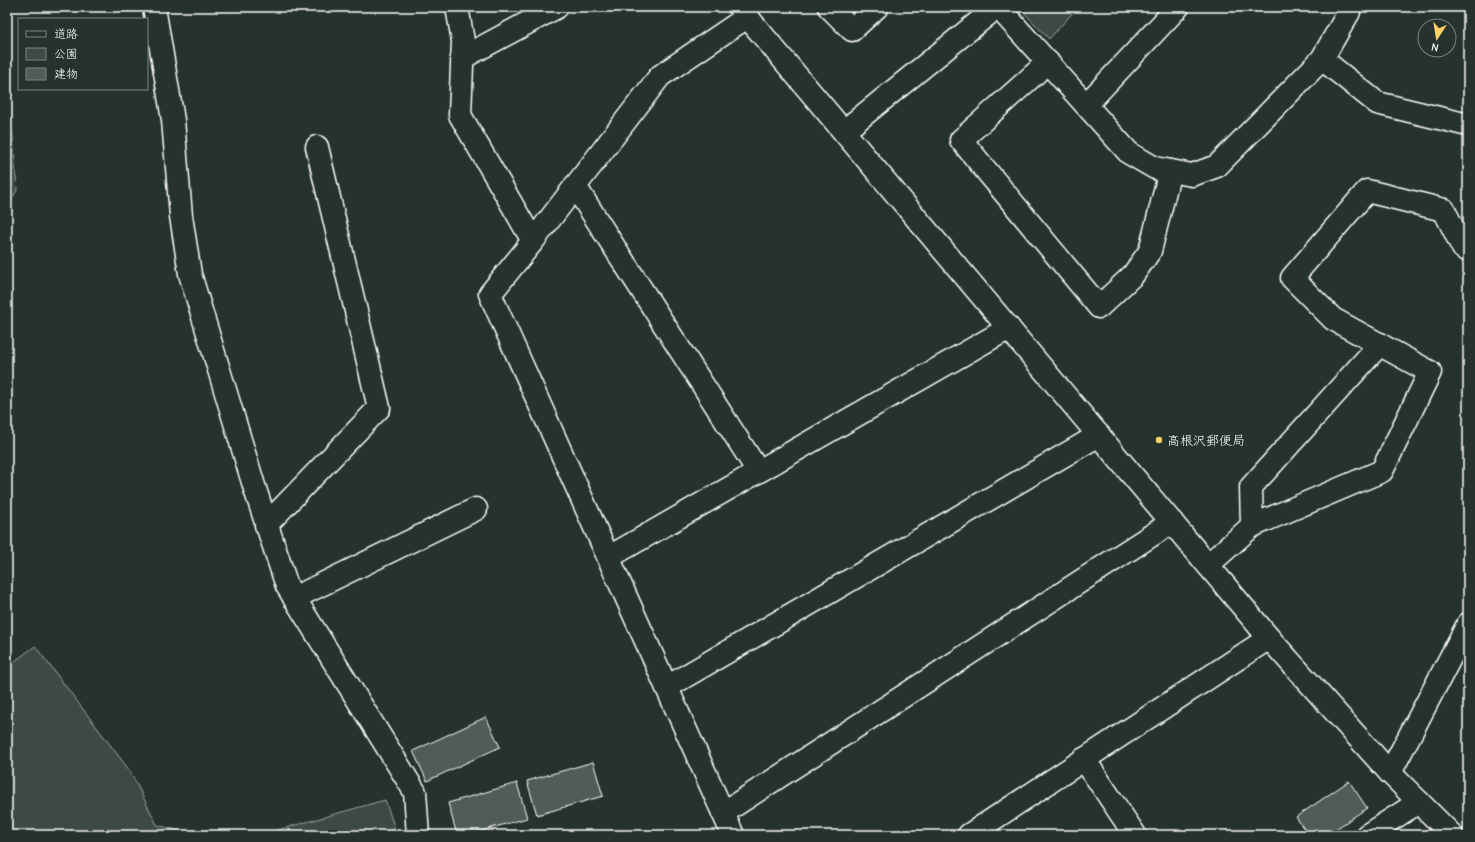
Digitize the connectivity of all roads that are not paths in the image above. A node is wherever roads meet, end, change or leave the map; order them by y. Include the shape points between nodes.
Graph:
1 (154, 7) edge
2 (457, 7) edge
3 (557, 7) edge
4 (829, 7) edge
5 (877, 7) edge
6 (998, 7) edge
7 (1178, 7) edge
8 (1349, 7) edge
9 (743, 12) edge
10 (462, 58) junction
11 (1322, 58) junction
12 (1048, 62) junction
13 (1086, 105) junction
14 (1468, 125) edge
15 (844, 131) junction
16 (317, 147) dead end
17 (1170, 171) junction
18 (575, 186) junction
19 (533, 241) junction
20 (1468, 251) edge
21 (1009, 328) junction
22 (1380, 344) junction
23 (1099, 435) junction
24 (758, 471) junction
25 (476, 509) dead end
26 (1172, 522) junction
27 (266, 526) junction
28 (1252, 526) junction
29 (609, 558) junction
30 (1208, 565) junction
31 (294, 598) junction
32 (1468, 624) edge
33 (1269, 638) junction
34 (667, 688) junction
35 (1084, 759) junction
36 (1390, 773) junction
37 (1419, 802) junction
38 (723, 813) junction
39 (418, 835) edge
40 (733, 835) edge
41 (969, 835) edge
42 (1136, 835) edge
43 (1367, 835) edge
44 (1452, 835) edge

1 - 27 street via 173,120 181,216 190,274
2 - 10 street via 463,41
3 - 10 street
4 - 5 street via 852,30
6 - 12 street
6 - 15 street
7 - 13 street
8 - 11 street via 1349,12
9 - 15 street
9 - 18 street via 660,76
10 - 19 street via 460,115
11 - 14 street via 1377,103
11 - 17 street via 1217,166 1192,175
12 - 13 street
12 - 17 street via 960,140 1100,307 1133,276 1150,251
13 - 17 street via 1128,153 1155,168
15 - 21 street
16 - 27 street via 379,408
18 - 19 street
18 - 24 street
19 - 29 street via 490,294
20 - 22 street via 1463,248 1444,210 1367,191 1292,278 1333,318
21 - 23 street
21 - 24 street
22 - 28 street via 1251,487
22 - 28 street via 1430,372 1382,471
23 - 26 street
23 - 34 street
24 - 29 street
25 - 31 street
26 - 30 street
26 - 38 street
27 - 31 street via 287,586
28 - 30 street
29 - 34 street
30 - 33 street
31 - 39 street via 415,792
32 - 36 street
33 - 35 street
33 - 36 street
34 - 38 street
35 - 41 street
35 - 42 street
36 - 37 street
37 - 43 street
37 - 44 street
38 - 40 street

